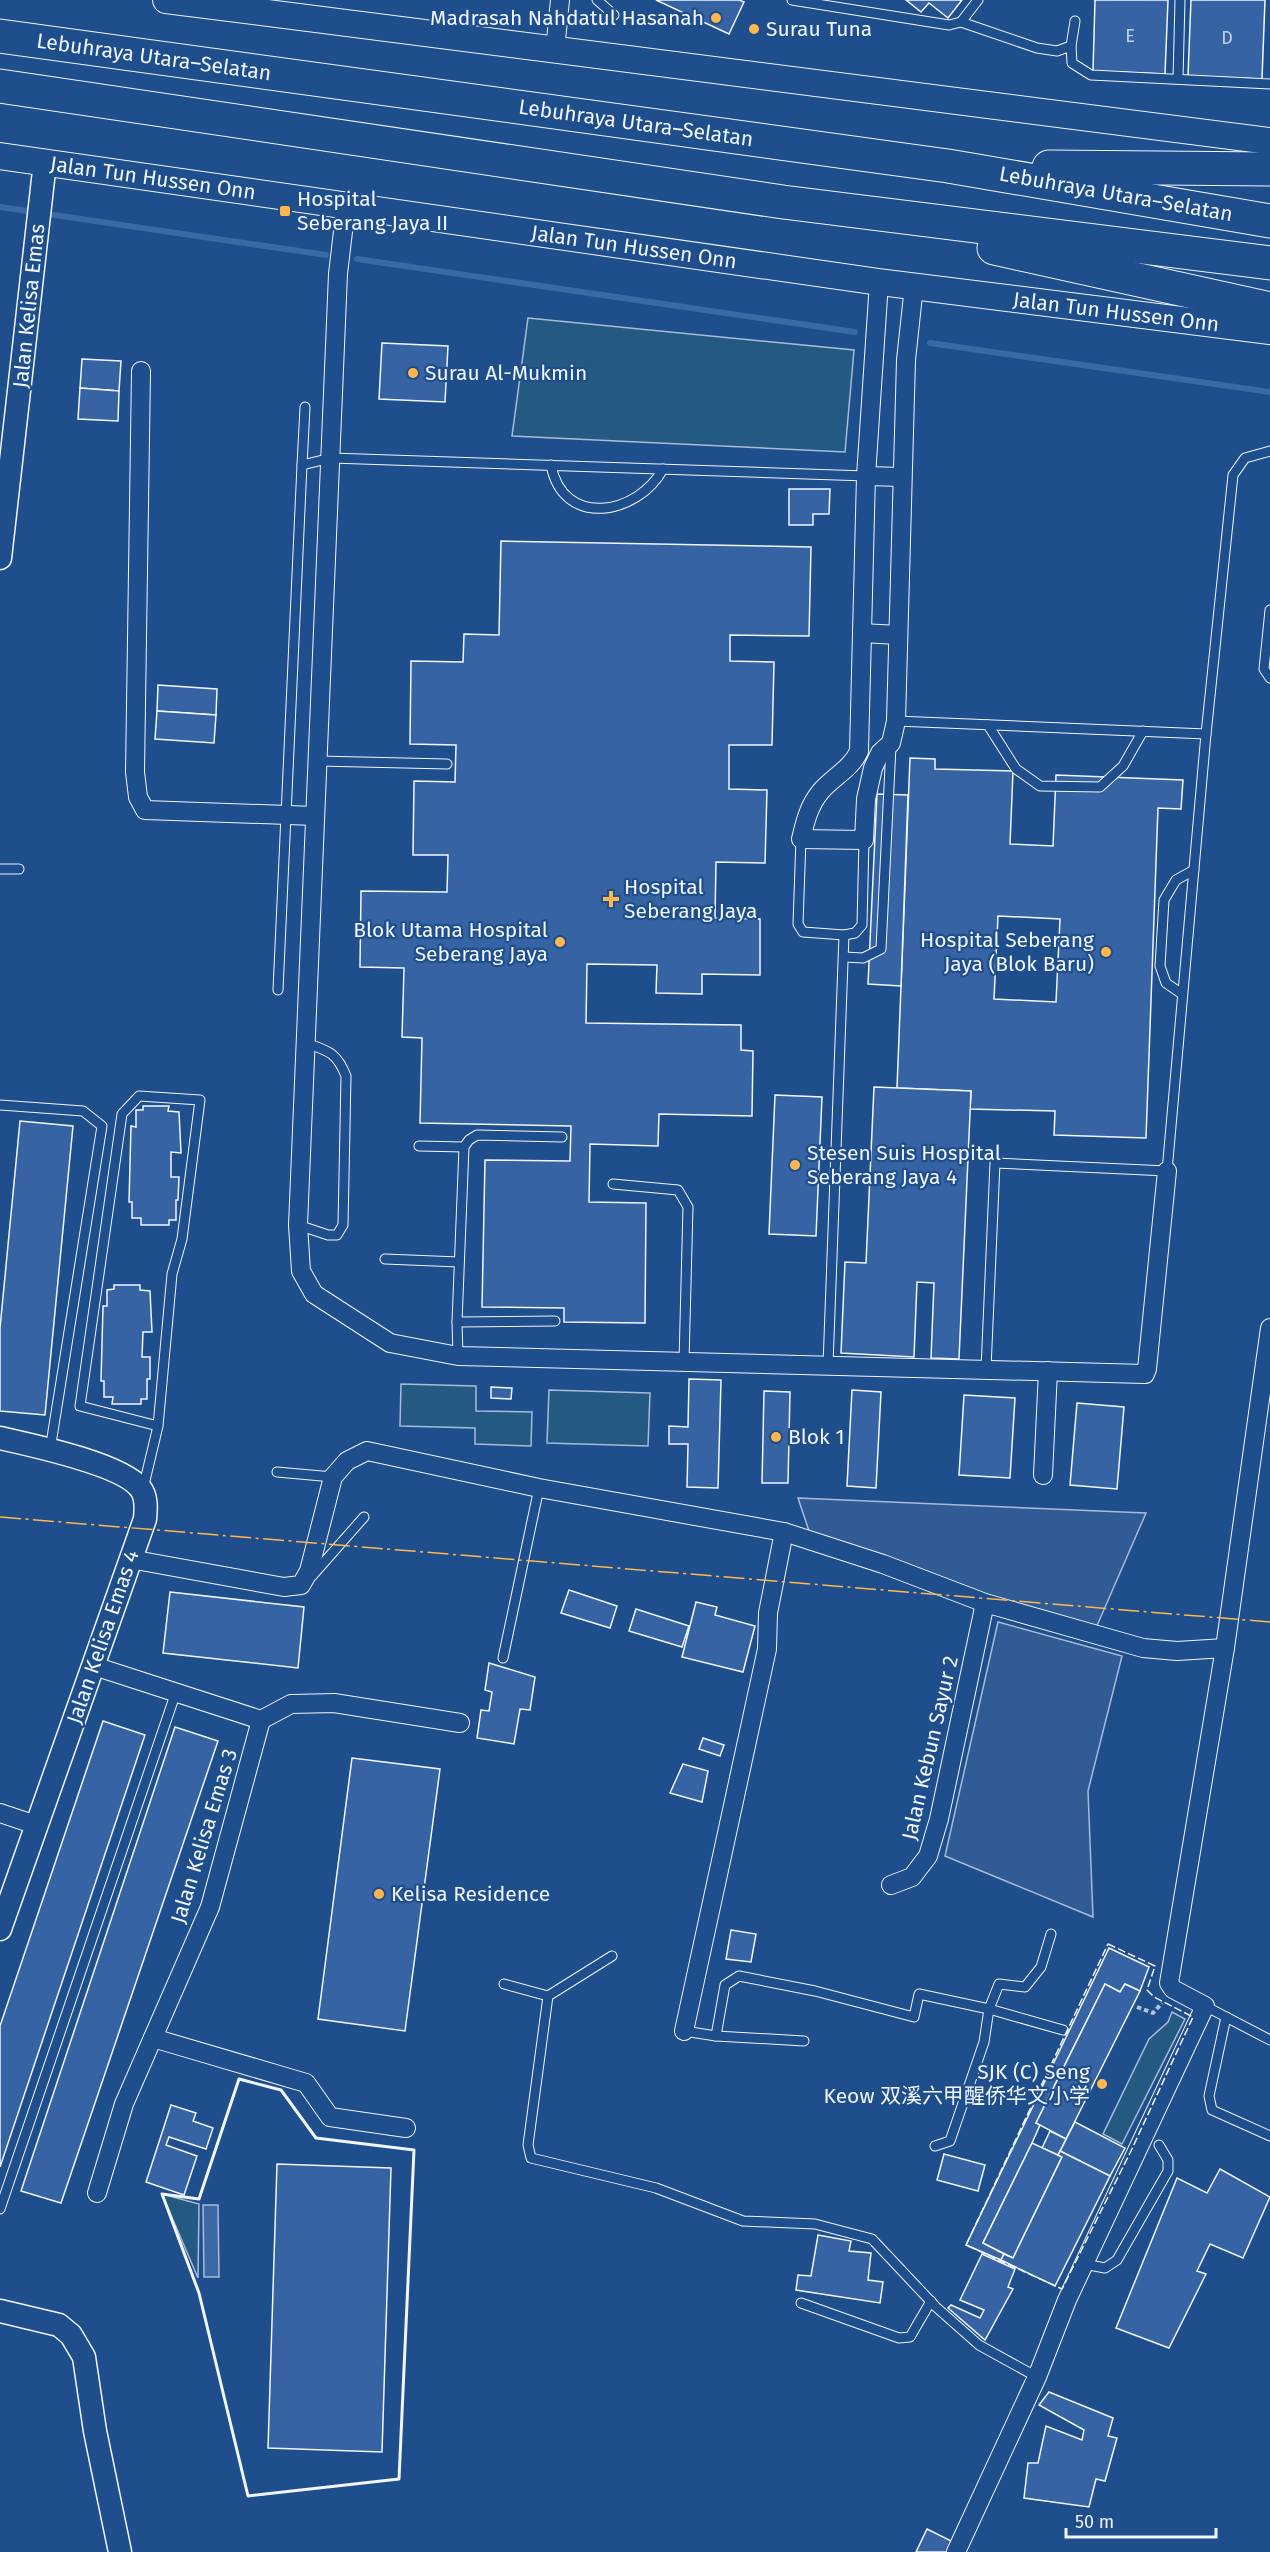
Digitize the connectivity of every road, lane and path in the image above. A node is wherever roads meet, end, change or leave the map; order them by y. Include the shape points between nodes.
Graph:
1 (166, 0) edge
2 (560, 0) edge
3 (597, 0) edge
4 (792, 0) edge
5 (978, 0) edge
6 (1180, 0) edge
7 (614, 15) dead end
8 (1075, 21) dead end
9 (961, 22) junction
10 (0, 36) edge
11 (1071, 46) junction
12 (555, 50) junction
13 (1178, 80) junction
14 (1270, 84) edge
15 (0, 86) edge
16 (1270, 141) edge
17 (0, 156) edge
18 (948, 166) junction
19 (1270, 169) edge
20 (44, 175) junction
21 (783, 202) junction
22 (346, 206) junction
23 (1270, 220) edge
24 (1270, 263) edge
25 (879, 282) junction
26 (914, 286) junction
27 (1270, 309) edge
28 (1270, 331) edge
29 (141, 371) dead end
30 (305, 407) dead end
31 (1270, 451) edge
32 (332, 458) junction
33 (302, 465) junction
34 (551, 465) junction
35 (663, 469) junction
36 (866, 476) junction
37 (902, 477) junction
38 (4, 493) edge
39 (0, 558) edge
40 (1270, 610) edge
41 (862, 633) junction
42 (898, 635) junction
43 (1270, 678) edge
44 (896, 722) junction
45 (988, 725) junction
46 (1143, 731) junction
47 (1206, 734) junction
48 (891, 743) junction
49 (318, 761) junction
50 (447, 764) dead end
51 (285, 814) junction
52 (315, 816) junction
53 (801, 839) junction
54 (864, 840) junction
55 (0, 868) edge
56 (19, 869) dead end
57 (1194, 870) junction
58 (844, 935) junction
59 (844, 957) junction
60 (278, 990) dead end
61 (1182, 994) junction
62 (306, 1043) junction
63 (0, 1105) edge
64 (562, 1137) dead end
65 (419, 1146) dead end
66 (464, 1148) junction
67 (1167, 1171) junction
68 (613, 1184) dead end
69 (298, 1225) junction
70 (385, 1259) dead end
71 (459, 1262) junction
72 (456, 1322) junction
73 (555, 1322) dead end
74 (1270, 1328) edge
75 (458, 1356) junction
76 (684, 1360) junction
77 (828, 1365) junction
78 (986, 1369) junction
79 (1048, 1371) junction
80 (1266, 1393) edge
81 (158, 1426) junction
82 (0, 1438) edge
83 (50, 1450) junction
84 (277, 1472) dead end
85 (1043, 1475) dead end
86 (333, 1477) junction
87 (539, 1488) junction
88 (142, 1490) junction
89 (364, 1516) dead end
90 (784, 1532) junction
91 (129, 1559) junction
92 (301, 1586) junction
93 (985, 1603) junction
94 (1225, 1648) junction
95 (502, 1658) dead end
96 (94, 1666) junction
97 (176, 1692) junction
98 (261, 1720) junction
99 (460, 1723) dead end
100 (0, 1814) edge
101 (36, 1825) junction
102 (891, 1885) dead end
103 (0, 1929) edge
104 (1051, 1934) dead end
105 (612, 1956) dead end
106 (504, 1984) dead end
107 (1173, 1989) junction
108 (548, 1996) junction
109 (1205, 2006) junction
110 (1137, 2007) dead end
111 (989, 2009) junction
112 (1226, 2017) junction
113 (1063, 2030) dead end
114 (684, 2031) joint
115 (717, 2036) junction
116 (153, 2038) junction
117 (1270, 2040) edge
118 (804, 2041) dead end
119 (406, 2128) dead end
120 (1270, 2136) edge
121 (1159, 2145) dead end
122 (935, 2146) dead end
123 (97, 2193) dead end
124 (0, 2209) edge
125 (1084, 2264) junction
126 (931, 2301) junction
127 (801, 2303) dead end
128 (0, 2311) edge
129 (1036, 2377) junction
130 (120, 2552) edge
131 (956, 2552) edge

1 - 12 main road
2 - 12 street
3 - 7 lane
4 - 9 lane via 949,25
5 - 9 lane
6 - 13 lane
8 - 11 lane
9 - 11 lane via 1037,48 1057,51
10 - 18 highway, Lebuhraya Utara–Selatan
11 - 13 lane via 1072,63 1091,75
12 - 16 main road
13 - 14 lane
15 - 21 highway, Lebuhraya Utara–Selatan
17 - 20 main road, Jalan Tun Hussen Onn
18 - 19 highway
18 - 23 highway, Lebuhraya Utara–Selatan
20 - 22 main road, Jalan Tun Hussen Onn
20 - 38 street, Jalan Kelisa Emas
21 - 24 highway, Lebuhraya Utara–Selatan
21 - 27 highway
22 - 25 main road, Jalan Tun Hussen Onn
22 - 32 street via 338,274
25 - 26 main road, Jalan Tun Hussen Onn
25 - 36 street
26 - 28 main road, Jalan Tun Hussen Onn
26 - 37 street via 906,360
29 - 51 street via 135,772 138,797 145,810
30 - 33 lane
31 - 47 lane via 1245,458 1233,475
32 - 33 lane
32 - 34 lane
32 - 49 street
33 - 51 lane
34 - 35 lane
34 - 35 lane via 564,494 578,505 612,509 644,493 656,483
35 - 36 lane
36 - 37 street
36 - 41 street
37 - 42 street
38 - 39 street, Jalan Kelisa Emas
40 - 43 lane via 1264,669
41 - 42 street
41 - 53 street via 859,751 855,760 820,793 806,816
42 - 44 street
44 - 45 lane
44 - 48 street
45 - 46 lane
45 - 46 lane via 1016,769 1040,786 1100,787 1123,766
46 - 47 lane
47 - 57 lane
48 - 54 street via 880,753 873,768 866,798
48 - 59 lane via 881,949 863,958
49 - 50 lane
49 - 52 street
51 - 52 street
51 - 60 lane
52 - 62 street
53 - 54 street
53 - 58 lane via 798,924 803,932
54 - 58 lane via 862,925 855,933
55 - 56 lane
57 - 61 lane
57 - 61 lane via 1176,880 1164,900 1160,966 1166,983
58 - 59 lane
59 - 77 lane
61 - 67 lane
62 - 69 street
62 - 69 lane via 339,1058 346,1076 344,1225 337,1235 328,1235
63 - 83 lane via 83,1111 102,1126
64 - 66 lane via 477,1135
65 - 66 lane
66 - 71 lane
67 - 78 lane via 995,1163
67 - 79 street via 1145,1374
68 - 76 lane via 678,1190 688,1207
69 - 75 street via 301,1271 314,1294 390,1343
70 - 71 lane
71 - 72 lane
72 - 73 lane
72 - 75 lane
74 - 80 street
75 - 76 street
76 - 77 street
77 - 78 street
78 - 79 street
79 - 85 street
80 - 94 street
81 - 81 lane via 80,1406 122,1114 139,1096 200,1100 182,1239 172,1274
81 - 88 lane
82 - 83 street
83 - 88 street via 131,1478
84 - 86 lane
86 - 87 street via 347,1461 368,1451
86 - 92 street via 309,1571
87 - 90 street
87 - 95 lane
88 - 91 street, Jalan Kelisa Emas 4 via 145,1519
89 - 92 lane
90 - 93 street
90 - 114 street via 768,1613 767,1649
91 - 92 street via 284,1587
91 - 96 street, Jalan Kelisa Emas 4
93 - 94 street via 1143,1648
93 - 102 street, Jalan Kebun Sayur 2 via 928,1856 912,1877
94 - 107 street via 1169,1983
96 - 97 street
96 - 101 street, Jalan Kelisa Emas 4
97 - 98 street
97 - 124 lane
98 - 99 street via 291,1704 334,1703
98 - 116 street, Jalan Kelisa Emas 3 via 210,1907
100 - 101 street
101 - 103 street, Jalan Kelisa Emas 4
104 - 111 lane via 1041,1967 1025,1987 999,1984
105 - 108 lane
106 - 108 lane
107 - 109 street
107 - 110 path via 1153,2013
108 - 126 lane via 528,2145 531,2158 656,2188 743,2221 815,2224 872,2239
109 - 112 lane
109 - 125 street
111 - 113 lane
111 - 115 lane via 919,1994 914,2017 739,1976 725,1985
111 - 122 lane via 984,2042 950,2141
112 - 117 lane
112 - 120 lane via 1210,2106
114 - 115 lane
115 - 118 lane
116 - 119 street via 306,2083 330,2117
116 - 123 street, Jalan Kelisa Emas 3 via 124,2104
121 - 125 lane via 1168,2160 1168,2171 1117,2260 1105,2268
125 - 129 street
126 - 127 lane via 910,2337 899,2338
126 - 129 lane via 979,2345
128 - 130 street via 59,2325 71,2335 84,2357
129 - 131 street

